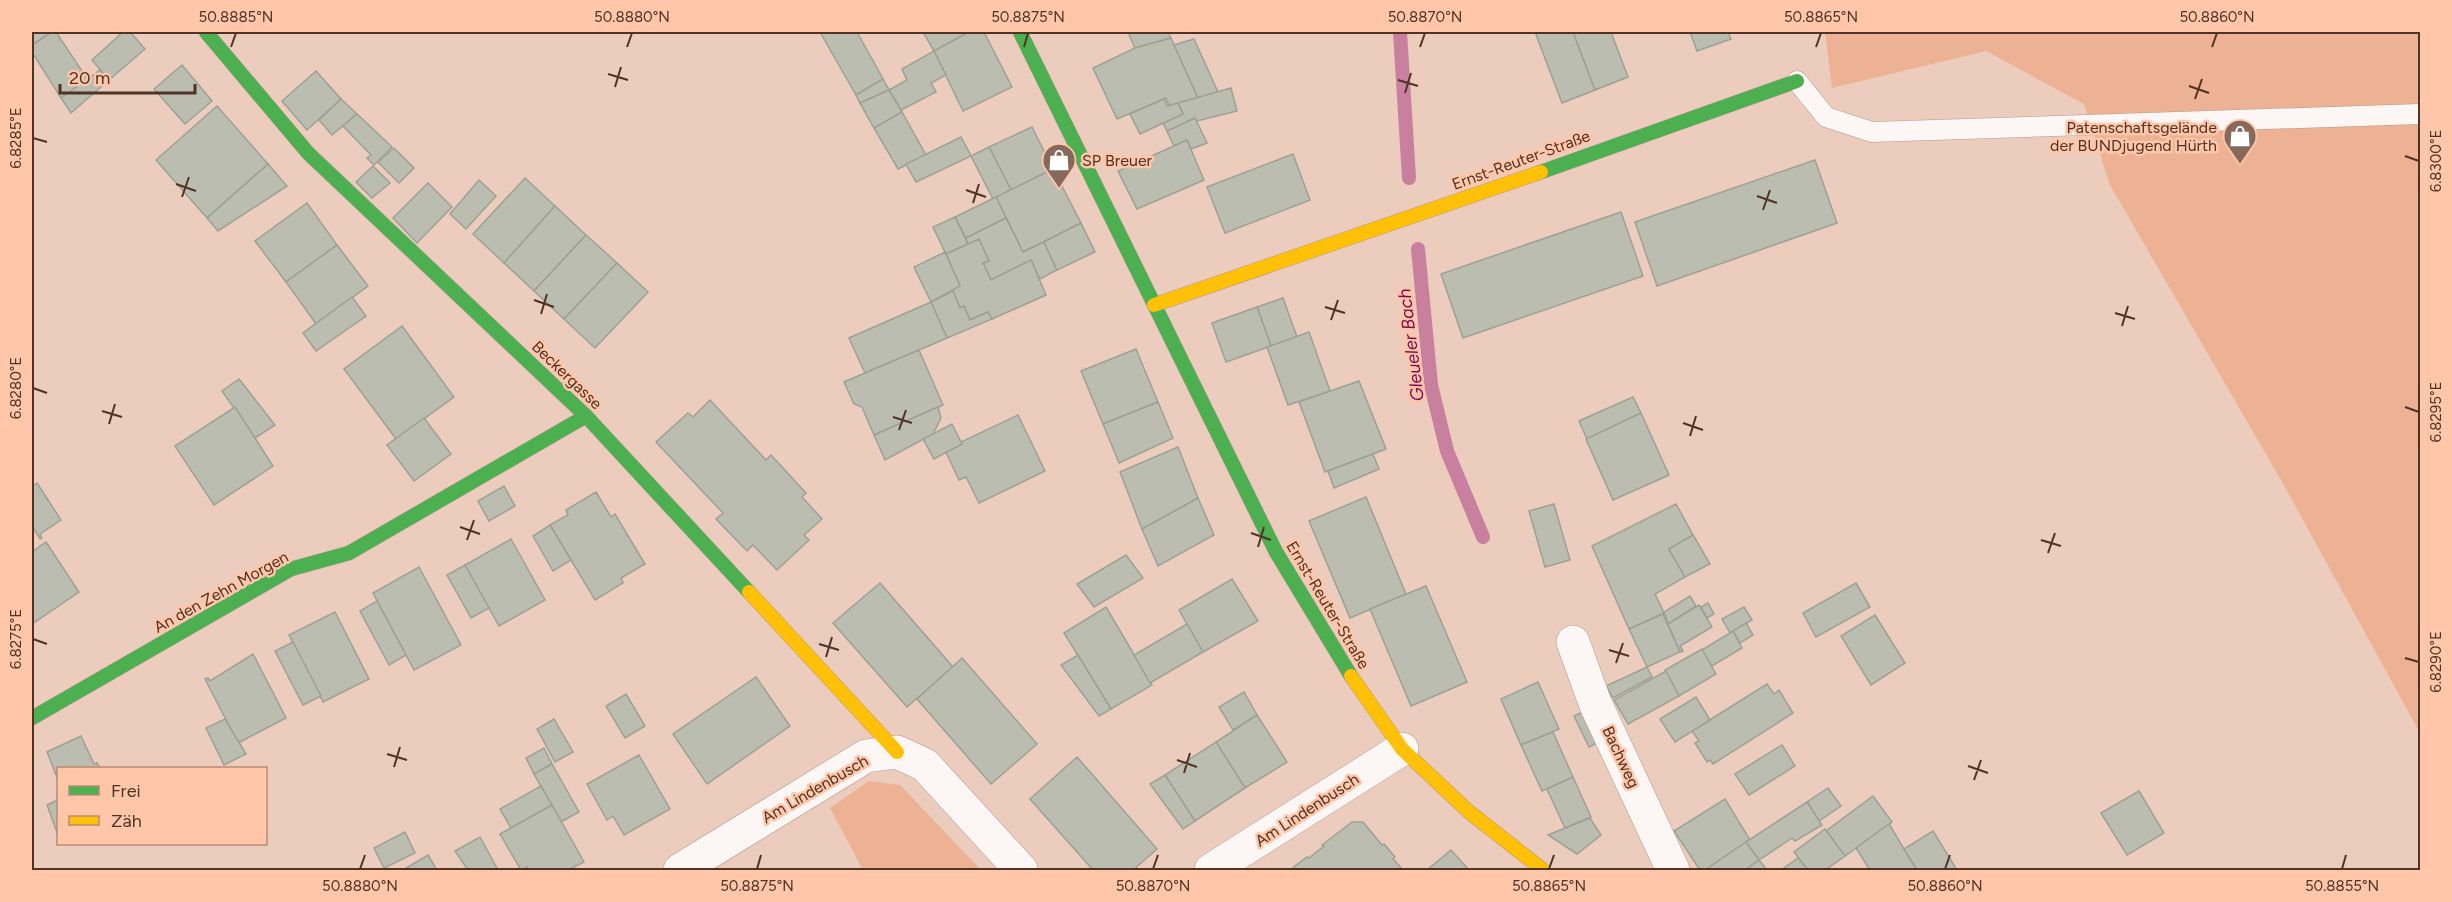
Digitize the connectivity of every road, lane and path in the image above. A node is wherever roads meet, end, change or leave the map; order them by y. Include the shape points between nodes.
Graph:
1 (206, 32) edge
2 (1020, 32) edge
3 (1797, 81) joint
4 (2421, 114) edge
5 (1154, 305) junction
6 (586, 416) junction
7 (1573, 642) dead end
8 (32, 718) edge
9 (1402, 749) junction
10 (897, 752) junction
11 (680, 870) edge
12 (1021, 870) edge
13 (1211, 870) edge
14 (1543, 870) edge
15 (1673, 870) edge

1 - 6 street, Beckergasse via 308,153
2 - 5 street, Ernst-Reuter-Straße
3 - 4 lane via 1826,117 1872,132
3 - 5 street, Ernst-Reuter-Straße via 1308,255
5 - 9 street, Ernst-Reuter-Straße via 1276,552 1338,658
6 - 8 street, An den Zehn Morgen via 349,553 291,569
6 - 10 street, Beckergasse
7 - 15 street, Bachweg via 1595,703
9 - 13 street, Am Lindenbusch
9 - 14 street, Ernst-Reuter-Straße via 1468,811
10 - 11 street, Am Lindenbusch via 866,756
10 - 12 street via 925,765

